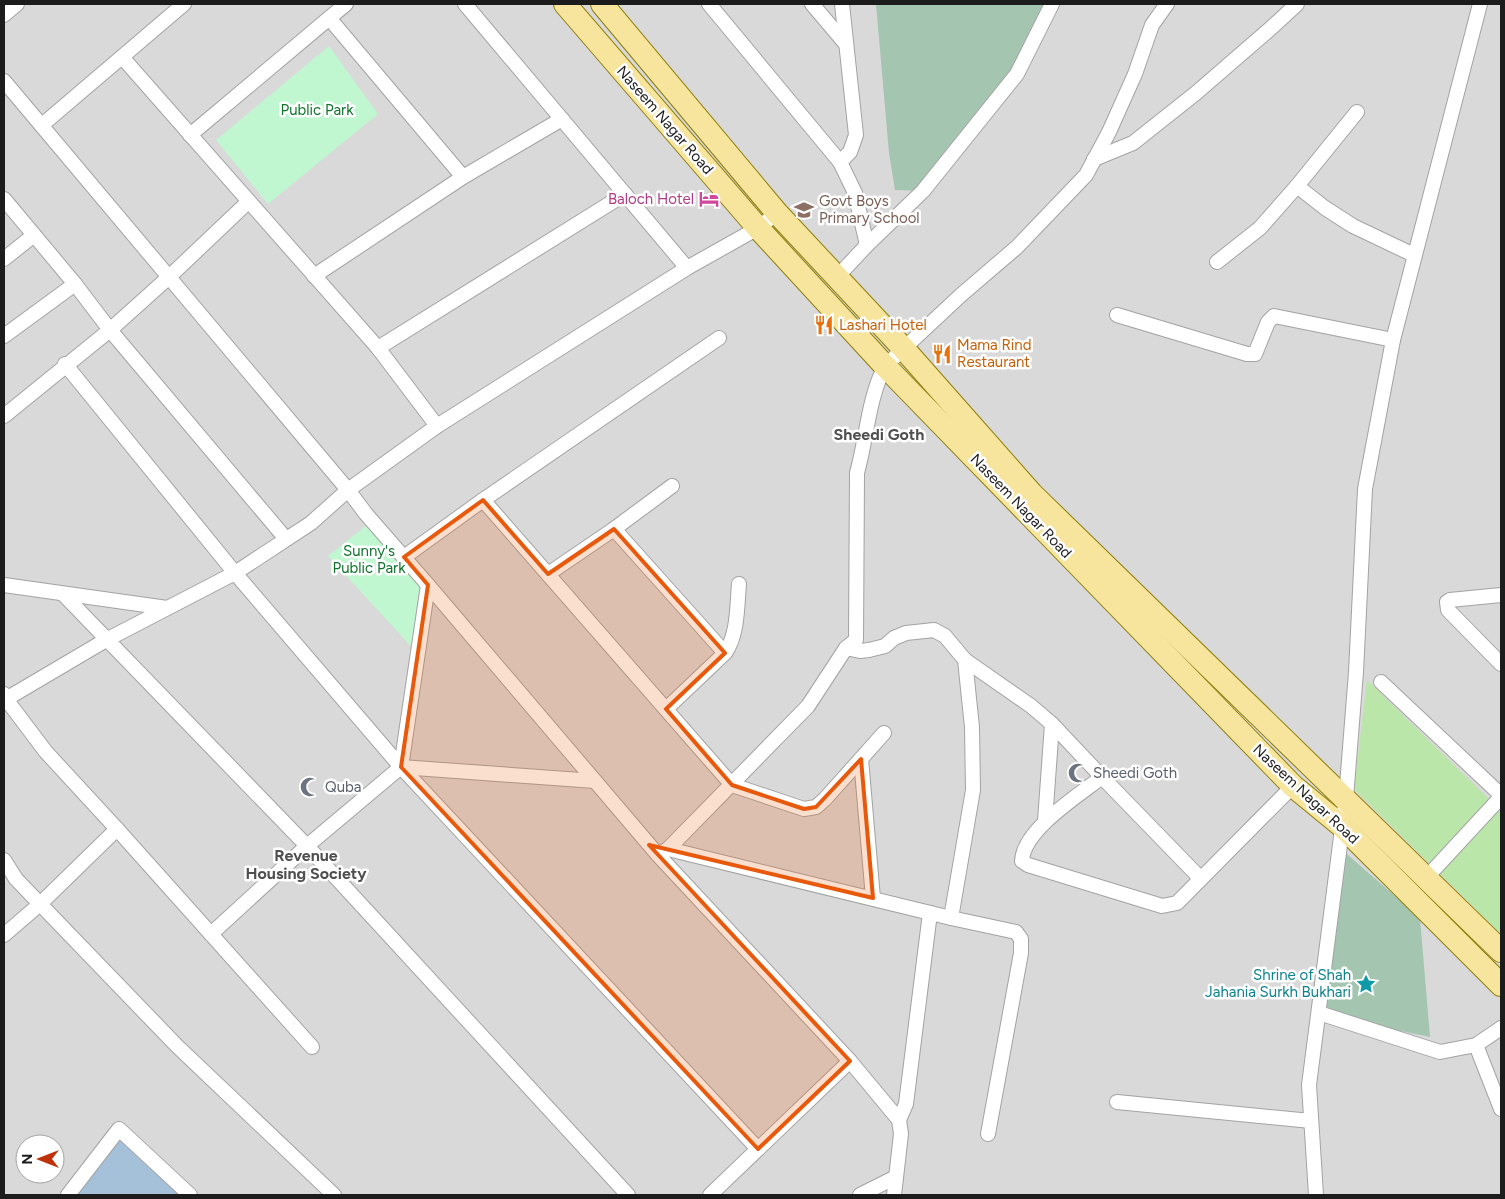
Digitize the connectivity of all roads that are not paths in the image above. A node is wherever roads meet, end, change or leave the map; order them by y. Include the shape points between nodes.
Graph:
1 (17, 4) edge
2 (184, 4) edge
3 (346, 4) edge
4 (465, 4) edge
5 (565, 4) edge
6 (602, 4) edge
7 (709, 4) edge
8 (812, 4) edge
9 (842, 4) edge
10 (1052, 4) edge
11 (1167, 4) edge
12 (1297, 4) edge
13 (1480, 4) edge
14 (4, 15) edge
15 (329, 18) junction
16 (845, 43) junction
17 (122, 57) junction
18 (4, 81) edge
19 (1357, 112) dead end
20 (562, 119) junction
21 (42, 125) junction
22 (190, 135) junction
23 (1094, 159) junction
24 (840, 162) junction
25 (463, 177) junction
26 (1297, 186) junction
27 (625, 194) junction
28 (4, 199) edge
29 (248, 202) junction
30 (777, 213) junction
31 (758, 228) junction
32 (34, 235) junction
33 (867, 245) junction
34 (1414, 255) junction
35 (4, 259) edge
36 (1217, 262) dead end
37 (687, 268) junction
38 (314, 276) junction
39 (168, 277) junction
40 (836, 277) junction
41 (75, 284) junction
42 (1117, 315) dead end
43 (110, 330) junction
44 (4, 336) edge
45 (719, 338) dead end
46 (1393, 340) junction
47 (378, 348) junction
48 (904, 349) junction
49 (65, 364) junction
50 (885, 366) junction
51 (4, 416) edge
52 (437, 426) junction
53 (672, 486) dead end
54 (348, 490) junction
55 (483, 500) junction
56 (614, 529) junction
57 (286, 539) junction
58 (404, 557) junction
59 (235, 573) junction
60 (548, 574) junction
61 (739, 584) dead end
62 (4, 585) edge
63 (428, 585) junction
64 (63, 594) junction
65 (1501, 595) edge
66 (167, 608) junction
67 (106, 640) junction
68 (846, 648) junction
69 (725, 653) junction
70 (966, 660) junction
71 (1501, 664) edge
72 (1381, 682) dead end
73 (5, 696) edge
74 (666, 709) junction
75 (1052, 724) junction
76 (884, 734) dead end
77 (860, 759) junction
78 (401, 766) junction
79 (1102, 778) junction
80 (595, 781) junction
81 (732, 785) junction
82 (1293, 786) junction
83 (1501, 796) edge
84 (1346, 798) junction
85 (1045, 821) junction
86 (1343, 827) junction
87 (117, 829) junction
88 (307, 846) junction
89 (663, 852) junction
90 (4, 860) edge
91 (1427, 877) junction
92 (1201, 879) junction
93 (872, 898) junction
94 (40, 904) junction
95 (930, 913) junction
96 (951, 918) junction
97 (211, 934) junction
98 (4, 935) edge
99 (1501, 951) edge
100 (1501, 985) edge
101 (1319, 1012) junction
102 (1501, 1028) edge
103 (1476, 1045) junction
104 (312, 1047) dead end
105 (850, 1061) junction
106 (1117, 1102) dead end
107 (1501, 1109) edge
108 (899, 1120) junction
109 (1311, 1121) junction
110 (988, 1134) dead end
111 (758, 1149) junction
112 (896, 1177) junction
113 (68, 1195) edge
114 (190, 1195) edge
115 (334, 1195) edge
116 (628, 1195) edge
117 (710, 1195) edge
118 (860, 1195) edge
119 (894, 1195) edge
120 (1316, 1195) edge

1 - 14 street
2 - 17 street
3 - 15 street
4 - 20 street
5 - 31 main road, Naseem Nagar Road
6 - 30 main road, Naseem Nagar Road
7 - 24 street
8 - 16 street
9 - 16 street
10 - 33 street via 1017,74 923,191
11 - 23 street via 1152,25 1135,74
12 - 23 street via 1196,93 1133,143
13 - 34 street
15 - 22 street
15 - 25 street
16 - 24 street via 856,135 850,152
17 - 21 street
17 - 22 street
18 - 21 street
19 - 26 street
20 - 25 street
20 - 27 street
21 - 39 street
22 - 29 street
23 - 48 street via 1086,175 1017,247
24 - 33 street via 854,193
25 - 38 street
26 - 34 street via 1353,226
26 - 36 street via 1260,228
27 - 37 street
27 - 47 street
28 - 32 street
29 - 38 street
29 - 39 street
30 - 31 street
30 - 40 main road, Naseem Nagar Road
31 - 37 street
31 - 50 main road, Naseem Nagar Road
32 - 35 street
32 - 41 street
33 - 40 street
34 - 46 street
37 - 52 street
38 - 47 street
39 - 43 street
39 - 54 street
40 - 48 main road, Naseem Nagar Road
41 - 43 street
41 - 44 street
42 - 46 street via 1247,354 1256,354 1268,322 1274,316
43 - 49 street
43 - 57 street
45 - 55 street
46 - 84 street via 1365,489
47 - 52 street
48 - 50 street
48 - 84 main road, Naseem Nagar Road via 1032,494
49 - 51 street
49 - 59 street
50 - 68 street via 873,397 857,473 857,629 856,640
50 - 82 main road, Naseem Nagar Road
52 - 54 street
53 - 56 street
54 - 57 street via 311,523
54 - 58 street
55 - 58 street
55 - 60 street
56 - 60 street
56 - 69 street
57 - 59 street
58 - 63 street
59 - 66 street
59 - 78 street
60 - 74 street
61 - 69 street via 734,629
62 - 64 street
63 - 78 street
63 - 80 street
64 - 66 street
64 - 67 street
65 - 71 street via 1450,600 1446,606
66 - 67 street
67 - 73 street
67 - 88 street
68 - 70 street via 869,650 886,646 906,633 934,630 945,636
68 - 81 street via 808,706
69 - 74 street
70 - 75 street
70 - 96 street via 973,790
72 - 83 street
73 - 87 street via 46,752
74 - 81 street
75 - 79 street
75 - 85 street
76 - 77 street
77 - 81 street via 816,807 804,809
77 - 93 street
78 - 80 street
78 - 88 street
78 - 111 street
79 - 85 street
79 - 92 street
80 - 89 street
81 - 89 street
82 - 86 main road, Naseem Nagar Road
82 - 92 street
83 - 91 street
84 - 86 street
84 - 91 main road, Naseem Nagar Road
85 - 92 street via 1022,852 1022,862 1028,865 1162,906 1177,903
86 - 100 main road, Naseem Nagar Road
86 - 101 street
87 - 94 street
87 - 97 street
88 - 97 street
88 - 116 street
89 - 93 street
89 - 105 street
90 - 94 street via 16,879
91 - 99 main road, Naseem Nagar Road
93 - 95 street
94 - 98 street
94 - 115 street via 177,1046
95 - 96 street
95 - 108 street via 906,1104
96 - 110 street via 1016,932 1021,939
97 - 104 street
101 - 103 street via 1440,1052
101 - 109 street via 1309,1085
102 - 103 street
103 - 107 street
105 - 108 street
105 - 111 street
106 - 109 street
108 - 112 street via 901,1134
109 - 120 street
111 - 117 street
112 - 118 street
112 - 119 street
113 - 114 street via 119,1129

